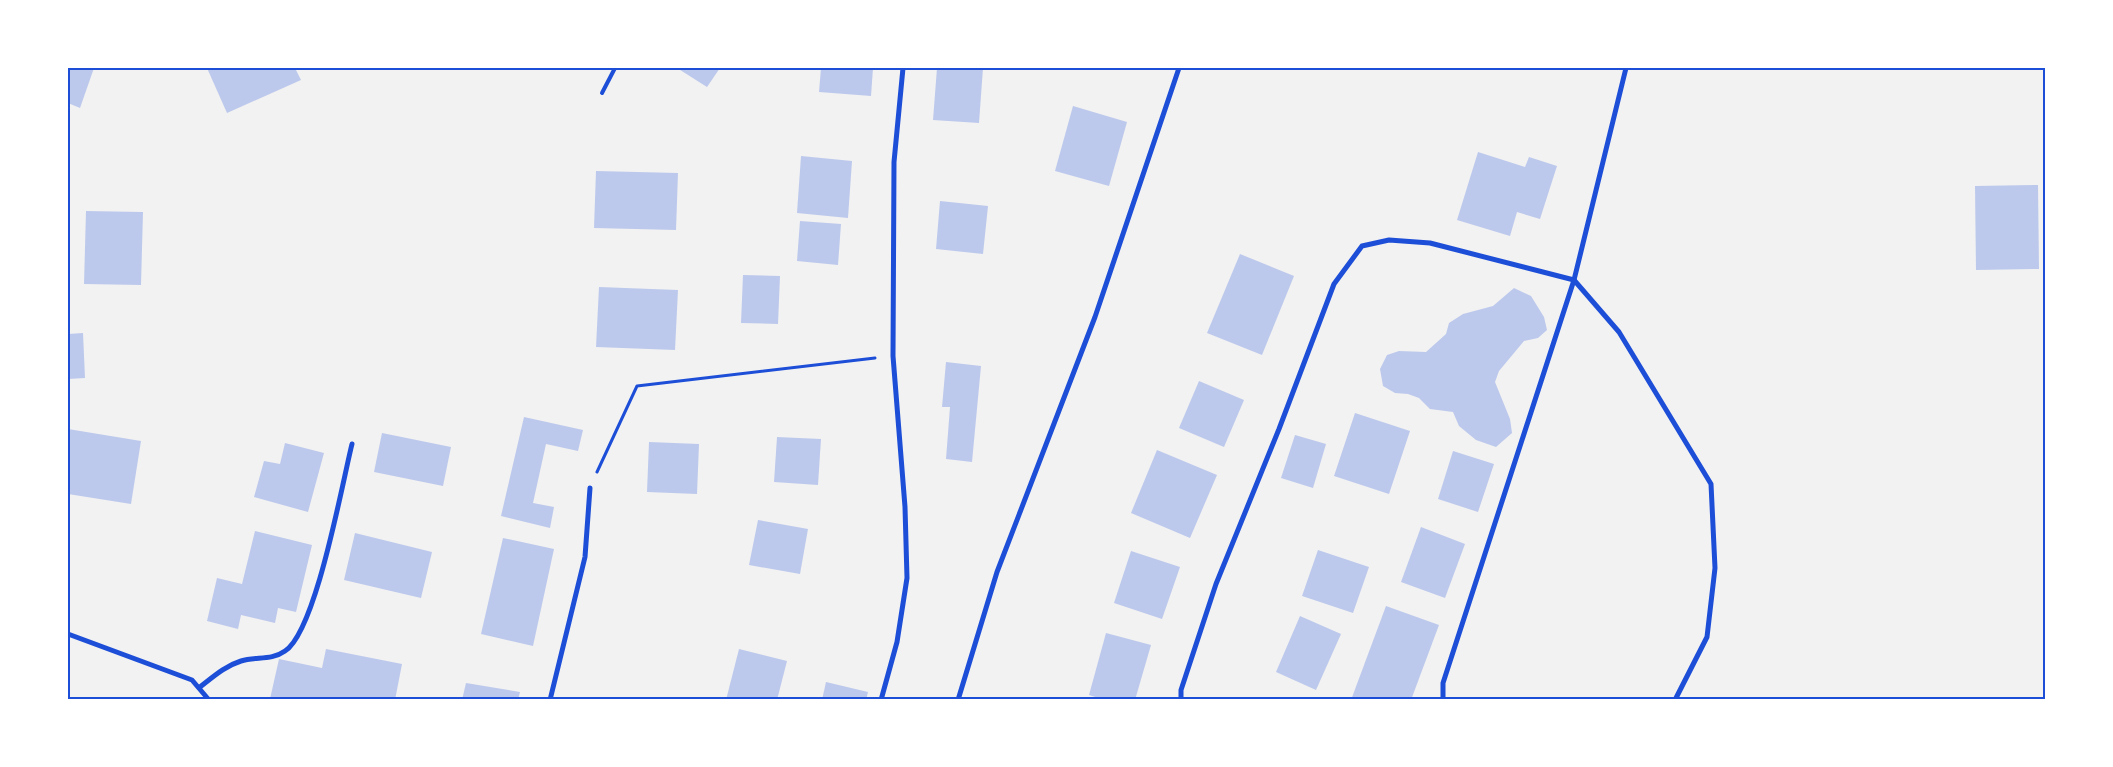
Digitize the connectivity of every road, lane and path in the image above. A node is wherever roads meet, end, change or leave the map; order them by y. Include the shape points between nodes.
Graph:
1 (615, 68) edge
2 (903, 68) edge
3 (1179, 68) edge
4 (1626, 68) edge
5 (602, 93) dead end
6 (1574, 280) junction
7 (893, 356) junction
8 (352, 444) dead end
9 (590, 488) joint
10 (68, 634) edge
11 (200, 687) junction
12 (209, 700) edge
13 (550, 700) edge
14 (881, 700) edge
15 (958, 700) edge
16 (1181, 700) edge
17 (1443, 700) edge
18 (1675, 700) edge

1 - 5 lane
2 - 7 street via 894,162
3 - 15 street via 1095,317 994,580
4 - 6 street
6 - 16 street via 1430,243 1389,240 1362,246 1334,284 1280,429 1216,584
6 - 17 street via 1443,683
6 - 18 street via 1619,332 1711,484 1715,568 1707,637
7 - 9 path via 636,386
7 - 14 street via 907,578 897,642
8 - 11 street via 318,585 297,639 285,651 268,658 243,660 225,668
9 - 13 street via 585,557
10 - 11 street via 192,680
11 - 12 street

